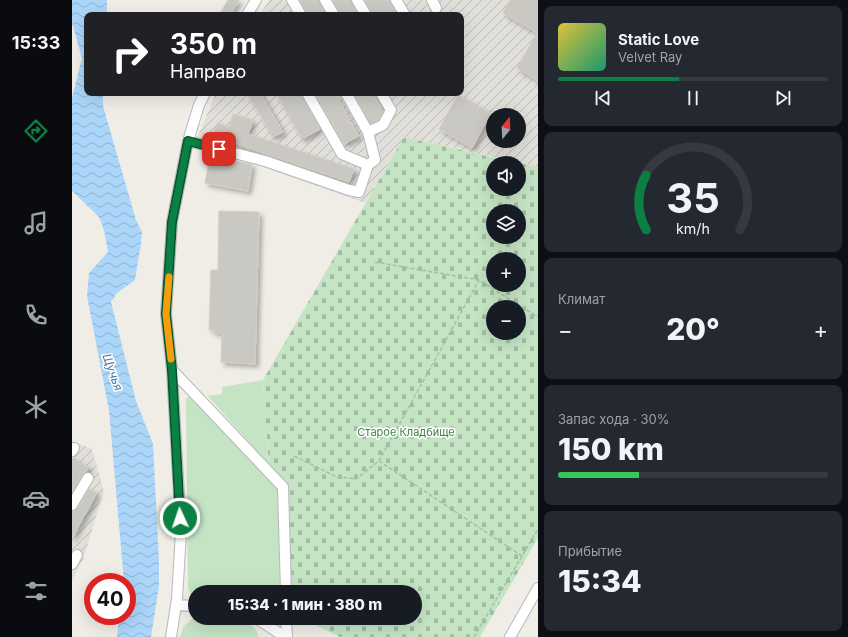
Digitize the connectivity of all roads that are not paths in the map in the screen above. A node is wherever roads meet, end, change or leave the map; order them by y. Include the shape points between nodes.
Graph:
1 (256, 0) edge
2 (292, 0) edge
3 (325, 0) edge
4 (357, 0) edge
5 (396, 0) edge
6 (250, 12) edge
7 (299, 12) edge
8 (332, 12) edge
9 (364, 12) edge
10 (402, 12) edge
11 (204, 96) edge
12 (309, 96) edge
13 (348, 96) edge
14 (383, 96) edge
15 (368, 132) junction
16 (188, 141) junction
17 (368, 165) junction
18 (172, 370) junction
19 (88, 478) dead end
20 (72, 504) edge
21 (286, 585) edge
22 (538, 588) edge
23 (176, 605) junction
24 (188, 606) edge
25 (263, 625) edge
26 (286, 625) edge
27 (272, 633) edge
28 (171, 637) edge
29 (286, 637) edge
30 (510, 637) edge

1 - 6 street
2 - 7 street
3 - 8 street
4 - 9 street
5 - 10 street
11 - 16 street
12 - 17 street via 342,154
13 - 15 street
14 - 15 street via 391,110 382,125
15 - 17 street via 375,160
16 - 17 street via 265,161 359,192
16 - 18 street via 172,222 166,314
18 - 21 street via 283,486
18 - 23 street via 181,532
19 - 20 street
22 - 30 street
23 - 24 street
23 - 28 street
25 - 27 street
26 - 29 street
27 - 29 street

